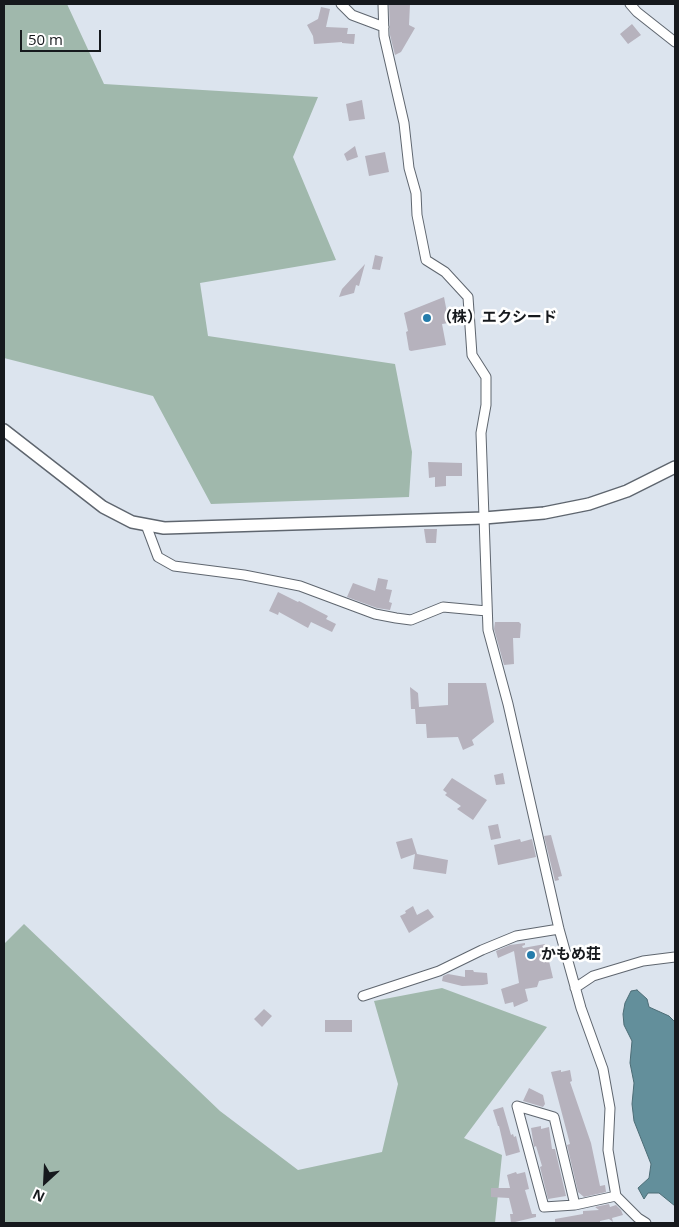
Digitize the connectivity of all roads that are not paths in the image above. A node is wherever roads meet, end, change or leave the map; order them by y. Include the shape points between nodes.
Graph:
1 (341, 4) edge
2 (383, 4) edge
3 (630, 4) edge
4 (384, 27) junction
5 (675, 42) edge
6 (4, 430) edge
7 (675, 467) edge
8 (484, 518) junction
9 (146, 526) junction
10 (488, 611) junction
11 (559, 929) junction
12 (675, 957) edge
13 (575, 988) junction
14 (363, 996) dead end
15 (616, 1196) junction
16 (575, 1205) junction
17 (646, 1223) edge

1 - 4 street via 352,15
2 - 4 street
3 - 5 street
4 - 8 street via 404,123 426,260 445,272 468,297 472,355 486,376 486,405 480,434
6 - 9 street via 103,507
7 - 8 street via 627,491 589,504 544,513
8 - 9 street
8 - 10 street
9 - 10 street via 158,557 174,566 300,586 375,614 396,618 411,620 443,607
10 - 11 street via 488,630
11 - 13 street
11 - 14 street via 516,936 440,971
12 - 13 street via 643,961 593,976
13 - 15 street via 603,1068 610,1108 608,1150
15 - 16 street
15 - 17 street
16 - 16 street via 544,1207 517,1106 554,1117

